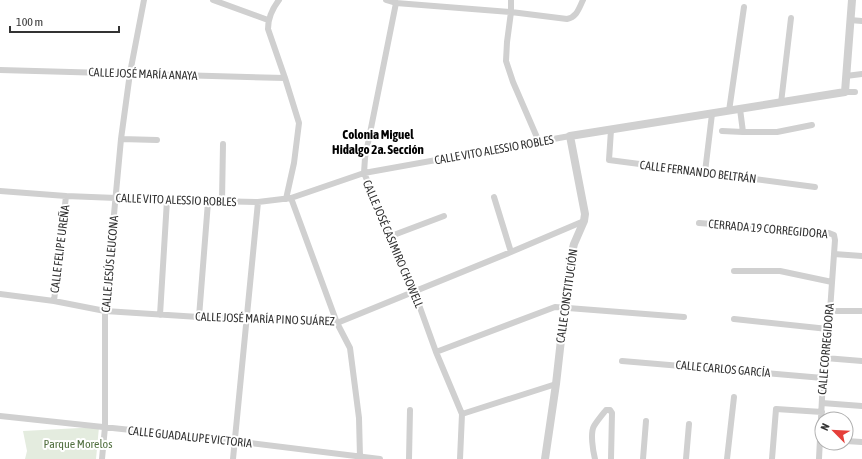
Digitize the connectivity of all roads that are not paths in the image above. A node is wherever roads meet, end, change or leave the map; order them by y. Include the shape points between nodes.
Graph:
1 (144, 0) edge
2 (213, 0) edge
3 (279, 0) edge
4 (386, 0) edge
5 (511, 0) edge
6 (583, 0) edge
7 (852, 0) edge
8 (396, 1) edge
9 (744, 7) dead end
10 (511, 12) junction
11 (791, 18) dead end
12 (268, 20) junction
13 (850, 20) junction
14 (862, 21) edge
15 (0, 70) edge
16 (130, 73) junction
17 (862, 74) edge
18 (846, 76) junction
19 (285, 78) junction
20 (845, 92) junction
21 (854, 92) dead end
22 (781, 102) junction
23 (740, 109) junction
24 (729, 111) junction
25 (712, 114) junction
26 (812, 125) dead end
27 (610, 130) junction
28 (722, 130) dead end
29 (743, 132) junction
30 (570, 136) junction
31 (121, 139) junction
32 (157, 140) dead end
33 (539, 142) junction
34 (223, 144) dead end
35 (705, 172) junction
36 (364, 173) junction
37 (816, 187) dead end
38 (0, 191) edge
39 (66, 196) junction
40 (494, 197) dead end
41 (116, 198) junction
42 (289, 199) junction
43 (167, 200) junction
44 (222, 201) junction
45 (208, 202) junction
46 (258, 202) junction
47 (444, 216) dead end
48 (584, 221) junction
49 (699, 223) dead end
50 (391, 236) junction
51 (835, 240) joint
52 (511, 252) junction
53 (834, 254) junction
54 (862, 256) edge
55 (734, 271) dead end
56 (832, 282) junction
57 (414, 291) junction
58 (0, 294) edge
59 (54, 301) junction
60 (564, 307) junction
61 (105, 311) junction
62 (830, 311) junction
63 (862, 311) edge
64 (160, 315) junction
65 (199, 317) junction
66 (247, 317) junction
67 (684, 317) dead end
68 (734, 319) dead end
69 (337, 323) junction
70 (828, 329) junction
71 (436, 352) junction
72 (825, 358) junction
73 (622, 361) dead end
74 (862, 361) edge
75 (823, 378) junction
76 (556, 384) junction
77 (734, 397) dead end
78 (822, 403) junction
79 (862, 406) edge
80 (410, 410) dead end
81 (814, 411) edge
82 (822, 411) edge
83 (462, 414) junction
84 (0, 416) edge
85 (646, 421) dead end
86 (689, 424) dead end
87 (105, 428) junction
88 (234, 441) junction
89 (360, 457) junction
90 (102, 459) edge
91 (233, 459) edge
92 (380, 459) edge
93 (409, 459) edge
94 (460, 459) edge
95 (545, 459) edge
96 (595, 459) edge
97 (611, 459) edge
98 (643, 459) edge
99 (686, 459) edge
100 (727, 459) edge
101 (772, 459) edge

1 - 16 street, CALLE JESÚS LEUCONA
2 - 12 street
3 - 12 street
4 - 8 street
5 - 10 street
6 - 10 street via 576,15 571,18
7 - 13 street
8 - 10 street
8 - 36 street, CALLE JOSÉ CASIMIRO CHOWELL
9 - 24 street
10 - 33 street via 506,61
11 - 22 street
12 - 19 street via 269,36
13 - 14 street
13 - 18 street
15 - 16 street, CALLE JOSÉ MARÍA ANAYA
16 - 19 street, CALLE JOSÉ MARÍA ANAYA
16 - 31 street, CALLE JESÚS LEUCONA
17 - 18 street
18 - 20 street
19 - 42 street via 299,123
20 - 21 street
20 - 22 street, CALLE VITO ALESSIO ROBLES
22 - 23 street, CALLE VITO ALESSIO ROBLES
23 - 24 street, CALLE VITO ALESSIO ROBLES
23 - 29 street
24 - 25 street, CALLE VITO ALESSIO ROBLES
25 - 27 street, CALLE VITO ALESSIO ROBLES
25 - 35 street
26 - 29 street via 777,132
27 - 30 street, CALLE VITO ALESSIO ROBLES
27 - 35 street, CALLE FERNANDO BELTRÁN via 609,160
28 - 29 street
30 - 33 street, CALLE VITO ALESSIO ROBLES
30 - 48 street, CALLE CONSTITUCIÓN via 585,214
31 - 32 street
31 - 41 street, CALLE JESÚS LEUCONA
33 - 36 street, CALLE VITO ALESSIO ROBLES
34 - 44 street
35 - 37 street, CALLE FERNANDO BELTRÁN
36 - 42 street, CALLE VITO ALESSIO ROBLES
36 - 50 street, CALLE JOSÉ CASIMIRO CHOWELL
38 - 39 street, CALLE VITO ALESSIO ROBLES
39 - 41 street, CALLE VITO ALESSIO ROBLES
39 - 59 street, CALLE FELIPE UREÑA
40 - 52 street
41 - 43 street, CALLE VITO ALESSIO ROBLES
41 - 61 street, CALLE JESÚS LEUCONA
42 - 46 street, CALLE VITO ALESSIO ROBLES
42 - 69 street
43 - 45 street, CALLE VITO ALESSIO ROBLES
43 - 64 street
44 - 45 street, CALLE VITO ALESSIO ROBLES
44 - 46 street, CALLE VITO ALESSIO ROBLES
45 - 65 street
46 - 66 street
47 - 50 street
48 - 52 street, CALLE JOSÉ MARÍA PINO SUÁREZ
48 - 60 street, CALLE CONSTITUCIÓN via 570,260
49 - 51 street, CERRADA 19 CORREGIDORA via 829,233 834,235
50 - 57 street, CALLE JOSÉ CASIMIRO CHOWELL
51 - 53 street, CALLE CORREGIDORA
52 - 57 street, CALLE JOSÉ MARÍA PINO SUÁREZ
53 - 54 street
53 - 56 street, CALLE CORREGIDORA
55 - 56 street via 780,271
56 - 62 street, CALLE CORREGIDORA
57 - 69 street, CALLE JOSÉ MARÍA PINO SUÁREZ
57 - 71 street, CALLE JOSÉ CASIMIRO CHOWELL
58 - 59 street, CALLE JOSÉ MARÍA PINO SUÁREZ
59 - 61 street, CALLE JOSÉ MARÍA PINO SUÁREZ
60 - 67 street
60 - 71 street via 552,307
60 - 76 street, CALLE CONSTITUCIÓN
61 - 64 street, CALLE JOSÉ MARÍA PINO SUÁREZ
61 - 87 street, CALLE JESÚS LEUCONA
62 - 63 street
62 - 70 street, CALLE CORREGIDORA
64 - 65 street, CALLE JOSÉ MARÍA PINO SUÁREZ
65 - 66 street, CALLE JOSÉ MARÍA PINO SUÁREZ
66 - 69 street, CALLE JOSÉ MARÍA PINO SUÁREZ
66 - 88 street
68 - 70 street
69 - 89 street via 350,348 359,418
70 - 72 street, CALLE CORREGIDORA
71 - 83 street, CALLE JOSÉ CASIMIRO CHOWELL
72 - 74 street
72 - 75 street, CALLE CORREGIDORA
73 - 75 street, CALLE CARLOS GARCÍA
75 - 78 street, CALLE CORREGIDORA
76 - 83 street
76 - 95 street, CALLE CONSTITUCIÓN
77 - 100 street
78 - 79 street
78 - 82 street, CALLE CORREGIDORA
80 - 93 street
81 - 101 street via 776,409
83 - 94 street, CALLE JOSÉ CASIMIRO CHOWELL
84 - 87 street, CALLE GUADALUPE VICTORIA
85 - 98 street
86 - 99 street
87 - 88 street, CALLE GUADALUPE VICTORIA
87 - 90 street, CALLE JESÚS LEUCONA
88 - 89 street, CALLE GUADALUPE VICTORIA
88 - 91 street
89 - 92 street, CALLE GUADALUPE VICTORIA
96 - 97 street via 592,431 606,410 610,410

